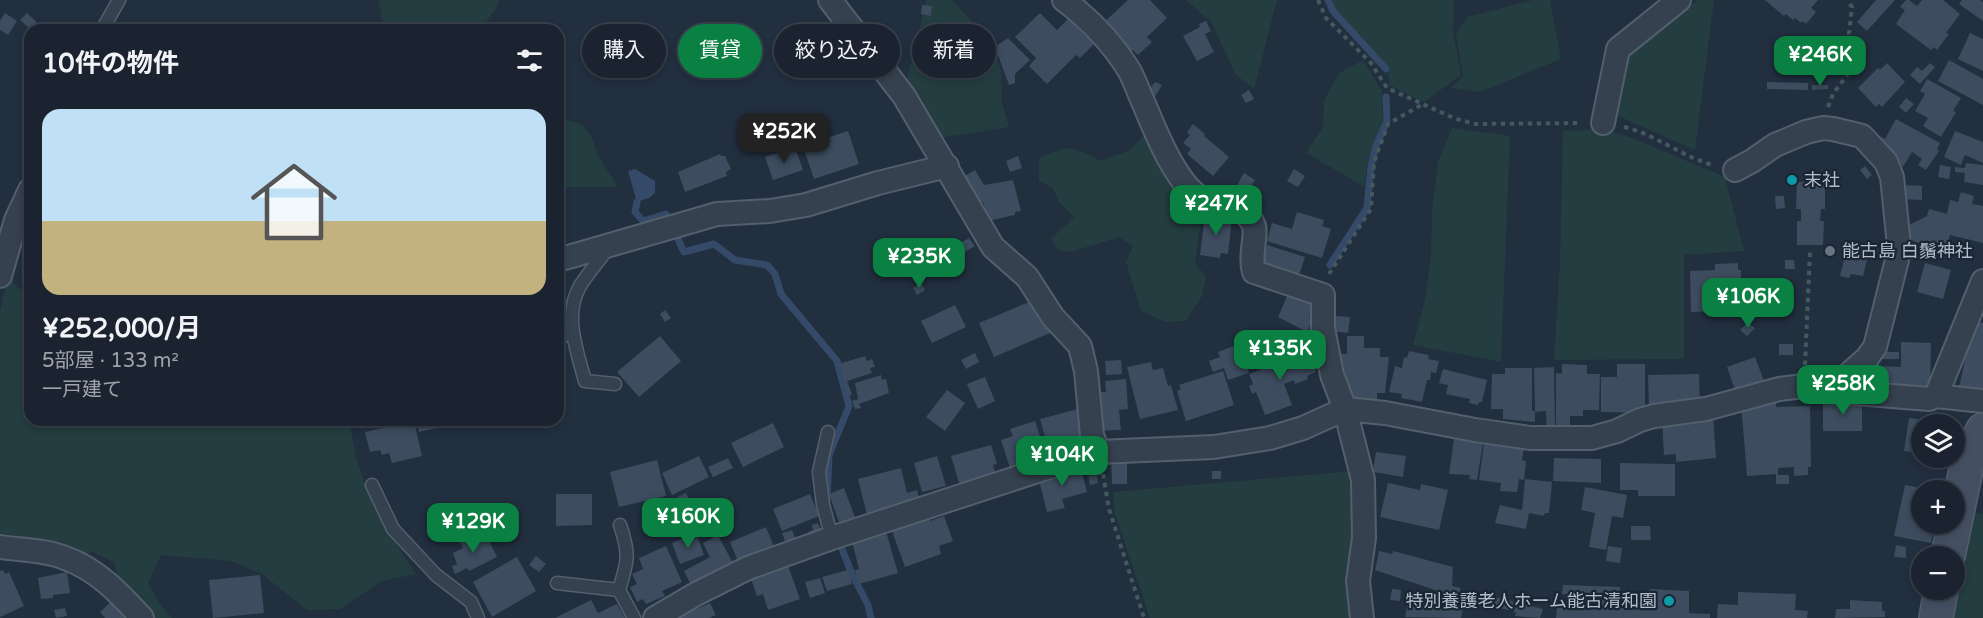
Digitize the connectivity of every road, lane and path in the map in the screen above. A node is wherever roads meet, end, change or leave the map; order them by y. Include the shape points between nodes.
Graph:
1 (119, 0) edge
2 (830, 0) edge
3 (1064, 0) edge
4 (1318, 0) edge
5 (1679, 0) edge
6 (1847, 0) edge
7 (105, 24) edge
8 (1423, 104) junction
9 (1603, 123) junction
10 (1823, 128) junction
11 (947, 166) junction
12 (1735, 170) joint
13 (24, 203) edge
14 (608, 247) junction
15 (1810, 252) dead end
16 (564, 258) edge
17 (0, 276) edge
18 (1983, 281) edge
19 (1323, 295) junction
20 (572, 332) junction
21 (564, 336) edge
22 (615, 384) dead end
23 (1804, 386) junction
24 (1830, 390) junction
25 (1936, 396) junction
26 (1983, 401) edge
27 (1345, 409) junction
28 (1983, 430) edge
29 (828, 432) dead end
30 (1098, 452) junction
31 (372, 485) dead end
32 (620, 525) dead end
33 (832, 538) junction
34 (1950, 546) edge
35 (0, 547) edge
36 (557, 583) dead end
37 (619, 590) junction
38 (1939, 600) edge
39 (142, 618) edge
40 (478, 618) edge
41 (634, 618) edge
42 (655, 618) edge
43 (1144, 618) edge
44 (1362, 618) edge
45 (1936, 618) edge

1 - 7 lane
2 - 11 street via 904,96
3 - 19 street via 1102,35 1130,72 1166,153 1184,183 1202,199 1232,207 1250,220 1254,227 1254,272
4 - 8 path via 1326,18 1371,63 1387,88
5 - 9 street via 1618,49
6 - 10 path via 1852,7 1849,34 1855,60 1833,94
8 - 9 path via 1476,124
8 - 19 path via 1388,124 1374,162 1371,209 1331,269
9 - 12 path via 1632,129 1705,163
10 - 12 street via 1775,145
10 - 24 street via 1862,136 1886,162 1892,177 1899,246 1875,347
11 - 14 street via 806,205 717,214
11 - 30 street via 993,247 1027,277 1053,317 1080,346 1092,435
13 - 17 street
14 - 16 street
14 - 20 lane via 580,287 573,306
15 - 23 path
18 - 25 street
19 - 27 street via 1323,328 1332,375
20 - 21 lane
20 - 22 lane via 585,381
23 - 24 street
23 - 27 street via 1706,409 1654,416 1592,438 1530,438
24 - 25 street via 1929,399
25 - 26 street
27 - 30 street via 1270,438 1214,447
27 - 44 street via 1363,480 1364,538 1358,581
28 - 34 street via 1969,455
29 - 33 lane via 819,472
30 - 33 street
30 - 43 path via 1109,509
31 - 40 lane via 393,529 436,575 471,602
32 - 37 lane via 628,563
33 - 42 street via 748,568
35 - 39 street via 63,557 84,566
36 - 37 lane
37 - 41 lane
38 - 45 street

